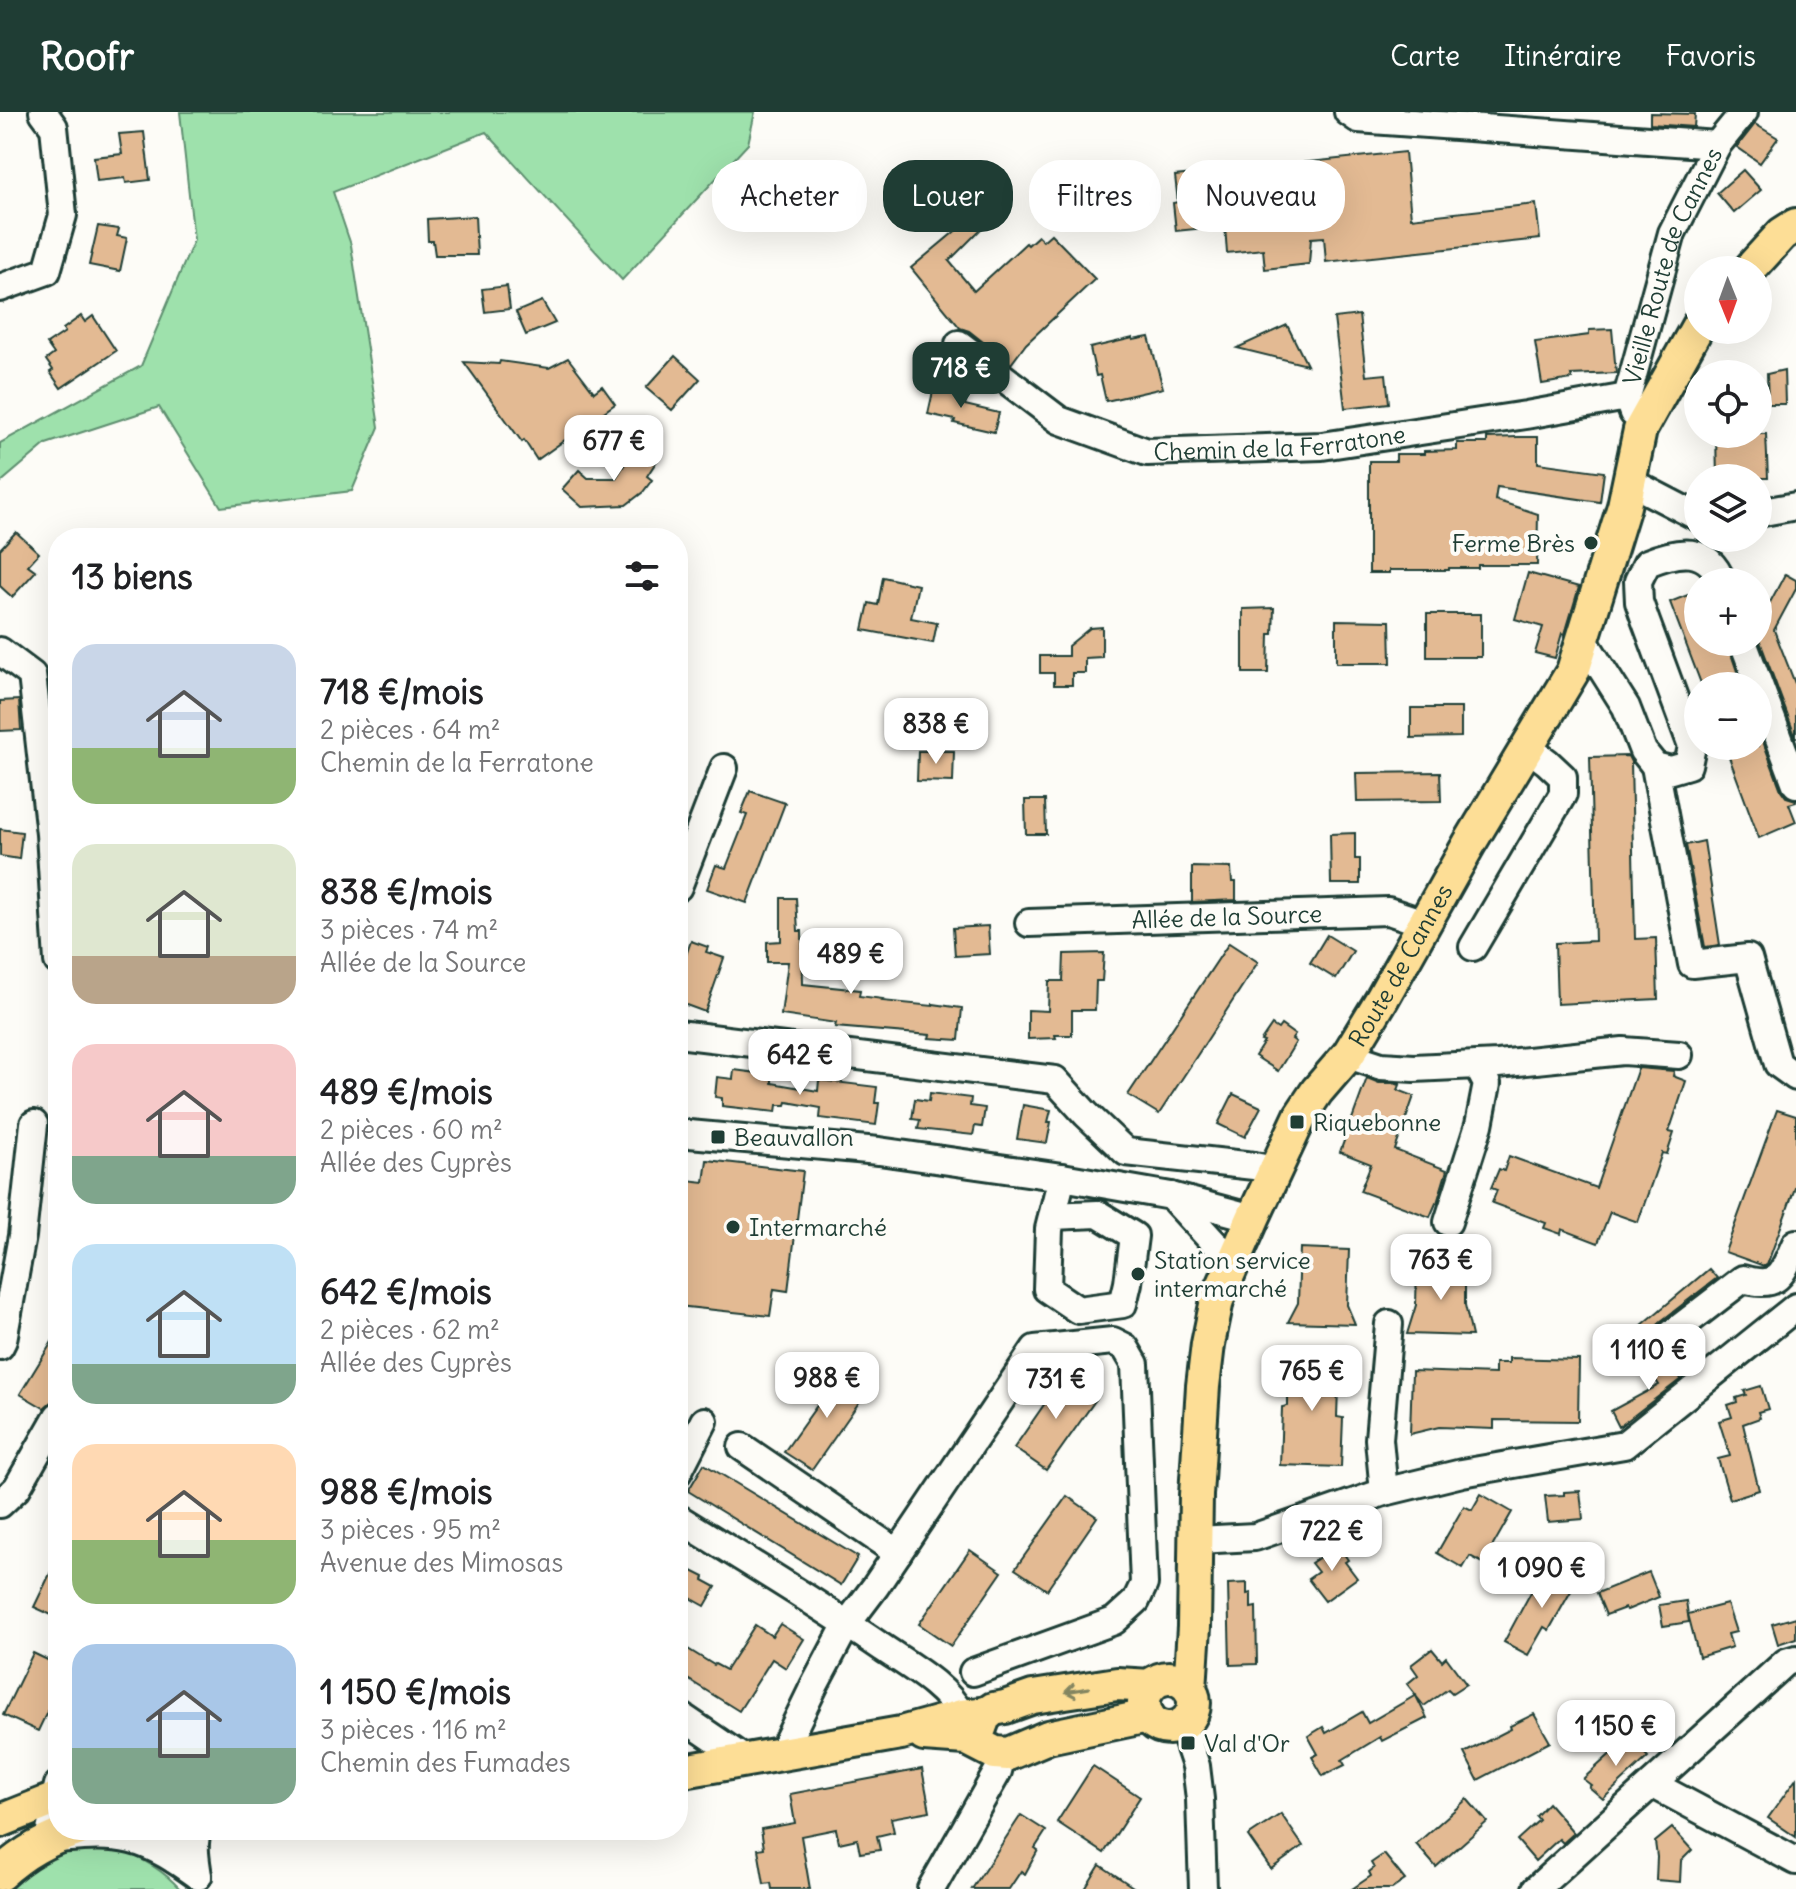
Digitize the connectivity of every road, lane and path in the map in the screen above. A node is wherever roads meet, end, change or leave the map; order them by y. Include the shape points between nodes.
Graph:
1 (43, 112) edge
2 (1348, 112) edge
3 (1744, 112) edge
4 (1717, 145) junction
5 (1796, 225) edge
6 (1762, 256) edge
7 (0, 288) edge
8 (959, 344) dead end
9 (1688, 344) edge
10 (1627, 397) junction
11 (1640, 430) junction
12 (1626, 496) junction
13 (1796, 506) edge
14 (1684, 510) edge
15 (1772, 510) edge
16 (1714, 568) edge
17 (1583, 639) junction
18 (0, 651) edge
19 (1748, 656) edge
20 (1527, 747) junction
21 (1655, 766) junction
22 (724, 768) dead end
23 (1796, 784) edge
24 (48, 816) edge
25 (688, 861) edge
26 (1029, 923) dead end
27 (1424, 923) junction
28 (1473, 947) dead end
29 (688, 1035) edge
30 (1348, 1055) junction
31 (1679, 1055) dead end
32 (1477, 1065) junction
33 (1796, 1077) edge
34 (34, 1124) dead end
35 (688, 1134) edge
36 (1275, 1170) junction
37 (1062, 1177) junction
38 (1171, 1196) junction
39 (1052, 1216) dead end
40 (1253, 1218) junction
41 (1448, 1222) dead end
42 (1796, 1243) edge
43 (1235, 1259) junction
44 (1796, 1307) edge
45 (1389, 1324) dead end
46 (1670, 1335) dead end
47 (0, 1346) edge
48 (704, 1421) dead end
49 (48, 1434) edge
50 (742, 1447) dead end
51 (688, 1452) edge
52 (1384, 1492) junction
53 (0, 1504) edge
54 (688, 1524) edge
55 (1197, 1540) junction
56 (898, 1553) junction
57 (847, 1624) junction
58 (1796, 1659) edge
59 (973, 1672) dead end
60 (1163, 1692) junction
61 (985, 1712) junction
62 (688, 1721) edge
63 (1182, 1724) joint
64 (901, 1733) junction
65 (1003, 1751) junction
66 (781, 1754) junction
67 (747, 1761) junction
68 (688, 1770) edge
69 (1652, 1784) junction
70 (48, 1813) edge
71 (48, 1822) edge
72 (0, 1824) edge
73 (132, 1840) edge
74 (169, 1840) edge
75 (196, 1840) edge
76 (1796, 1861) edge
77 (0, 1874) edge
78 (201, 1882) edge
79 (931, 1889) edge
80 (1203, 1889) edge
81 (1536, 1889) edge

1 - 7 street via 54,127 63,215 47,271
2 - 4 street via 1358,119
3 - 4 street, Vieille Route de Cannes
4 - 10 street, Vieille Route de Cannes via 1672,233
5 - 6 main road
8 - 10 street, Chemin de la Ferratone via 1059,420 1147,452 1322,446
9 - 11 main road, Route de Cannes
10 - 11 street, Vieille Route de Cannes
11 - 12 main road, Route de Cannes
12 - 14 street via 1644,489
12 - 17 main road, Route de Cannes
13 - 15 street
16 - 21 street via 1704,556 1684,553 1647,563 1638,581 1642,612 1692,746 1688,765 1671,770
17 - 20 main road, Route de Cannes via 1573,671
17 - 21 street
18 - 24 street via 32,675
19 - 23 street
20 - 27 main road, Route de Cannes
20 - 28 street via 1563,777 1563,794
21 - 33 street via 1692,964 1748,958 1778,1064
22 - 25 street
26 - 27 street, Allée de la Source via 1388,911
27 - 30 main road, Route de Cannes
29 - 36 street via 1055,1080 1126,1152
30 - 32 street via 1381,1066
30 - 36 main road, Route de Cannes via 1301,1115
31 - 32 street via 1623,1051
32 - 41 street via 1487,1084
34 - 47 street via 22,1236
35 - 37 street via 879,1151
36 - 40 main road, Route de Cannes
37 - 38 street
37 - 39 street
38 - 40 street
38 - 43 street
40 - 43 main road, Route de Cannes
42 - 46 street via 1779,1276 1770,1282 1743,1279
43 - 55 main road, Route de Cannes via 1217,1300 1208,1344
44 - 52 street via 1624,1445
45 - 52 street via 1379,1439
48 - 51 street
49 - 53 street via 17,1488
50 - 56 street
52 - 55 street via 1255,1537
54 - 57 street
55 - 60 main road, Route de Cannes via 1194,1627
56 - 57 street
56 - 59 street via 1035,1349 1113,1341 1125,1347 1135,1364 1144,1584 1136,1601 1114,1621
57 - 61 street via 954,1702
57 - 66 street
58 - 69 street via 1786,1662
60 -> 61 main road via 1117,1684 1033,1697
60 - 63 main road via 1159,1726
60 - 65 main road
61 - 64 main road
61 - 65 main road via 1013,1709 1025,1719 1024,1743
62 - 67 street
63 - 80 street via 1196,1766
64 - 65 main road via 966,1738
64 - 66 main road
65 - 79 street via 998,1771
66 - 67 main road
67 - 68 main road
69 - 76 street
69 - 81 street
70 - 72 main road
71 - 77 main road
73 - 74 street via 157,1849
74 - 78 street
75 - 78 street

